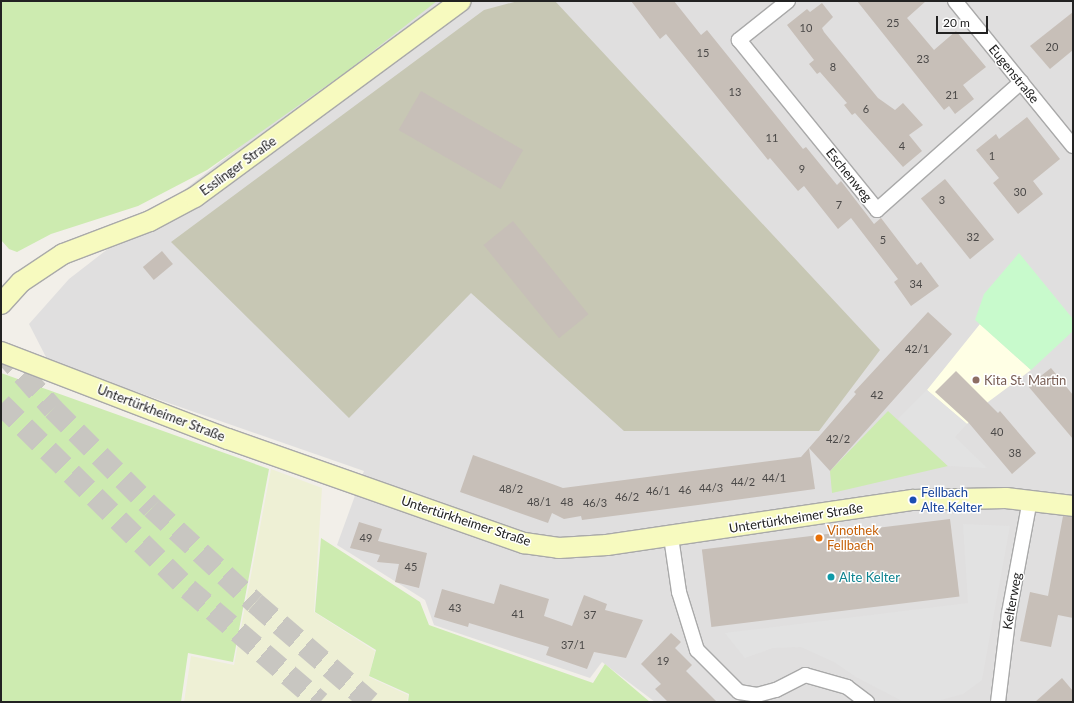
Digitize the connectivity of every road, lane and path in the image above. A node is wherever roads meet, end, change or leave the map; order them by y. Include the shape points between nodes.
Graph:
1 (461, 1) edge
2 (788, 1) edge
3 (955, 1) edge
4 (1021, 82) junction
5 (1073, 146) edge
6 (1, 304) edge
7 (1, 352) edge
8 (1030, 500) junction
9 (1073, 506) edge
10 (671, 536) junction
11 (867, 702) edge
12 (996, 702) edge

1 - 6 main road, Esslinger Straße via 195,197 150,221 63,254 21,282
2 - 4 street, Eschenweg via 739,40 878,210
3 - 4 street, Eugenstraße
4 - 5 street, Eugenstraße
7 - 10 main road, Untertürkheimer Straße via 235,441 524,543 559,548 606,546
8 - 9 main road, Untertürkheimer Straße
8 - 10 main road, Untertürkheimer Straße via 913,500
8 - 12 street, Kelterweg
10 - 11 street via 678,592 697,650 739,692 758,695 776,690 805,675 847,687

